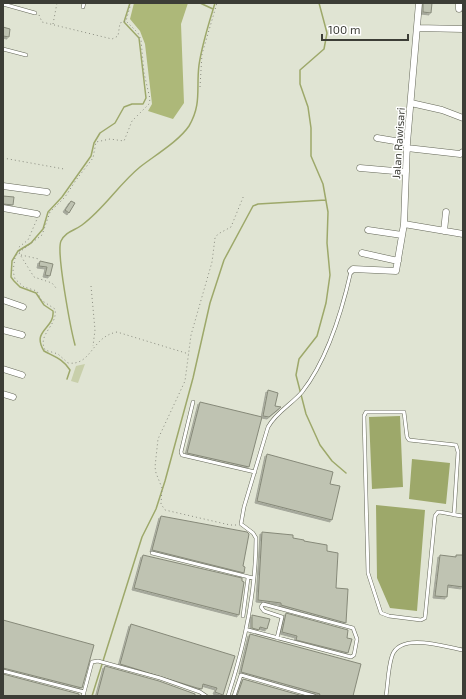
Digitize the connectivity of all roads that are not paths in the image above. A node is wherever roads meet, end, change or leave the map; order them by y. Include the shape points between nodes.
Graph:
1 (16, 3) edge
2 (84, 3) edge
3 (418, 3) edge
4 (3, 4) edge
5 (15, 7) junction
6 (83, 8) dead end
7 (35, 13) road end
8 (417, 28) junction
9 (463, 29) edge
10 (3, 49) edge
11 (26, 55) dead end
12 (411, 103) junction
13 (463, 118) edge
14 (377, 138) dead end
15 (407, 146) junction
16 (463, 152) edge
17 (360, 168) dead end
18 (406, 172) junction
19 (3, 186) edge
20 (47, 192) dead end
21 (3, 208) edge
22 (446, 212) dead end
23 (37, 214) road end
24 (404, 224) junction
25 (368, 230) dead end
26 (444, 231) junction
27 (463, 234) edge
28 (402, 235) junction
29 (362, 253) dead end
30 (398, 261) junction
31 (351, 271) joint
32 (3, 300) edge
33 (23, 307) dead end
34 (3, 330) edge
35 (22, 335) dead end
36 (3, 369) edge
37 (22, 375) dead end
38 (3, 394) edge
39 (13, 397) dead end
40 (193, 402) dead end
41 (255, 472) junction
42 (454, 515) junction
43 (463, 516) edge
44 (152, 553) dead end
45 (248, 578) junction
46 (253, 578) junction
47 (243, 616) dead end
48 (248, 630) junction
49 (277, 638) junction
50 (463, 650) edge
51 (3, 671) edge
52 (84, 694) edge
53 (206, 696) edge
54 (228, 696) edge
55 (234, 696) edge
56 (314, 696) edge
57 (386, 696) edge

1 - 5 lane
2 - 6 lane
3 - 8 street, Jalan Rawisari
4 - 5 lane
5 - 7 lane
8 - 9 street
8 - 12 street, Jalan Rawisari
10 - 11 lane
12 - 13 street
12 - 15 street, Jalan Rawisari
14 - 15 street
15 - 16 street via 460,154
15 - 18 street, Jalan Rawisari
17 - 18 street
18 - 24 street, Jalan Rawisari
19 - 20 street
21 - 23 street
22 - 26 street
24 - 26 street
24 - 28 street, Jalan Rawisari
25 - 28 street
26 - 27 street
28 - 30 street, Jalan Rawisari
29 - 30 street
30 - 31 street via 396,271 393,272 358,269
31 - 41 lane via 333,333 316,370 302,393 270,422
32 - 33 street
34 - 35 street
36 - 37 street
38 - 39 street
40 - 41 lane via 180,452 182,455
41 - 46 lane via 241,524 256,538
42 - 42 lane via 438,512 435,516 425,618 421,620 381,613 368,573 364,416 366,412 404,412 409,440 456,445 458,452
42 - 43 lane
44 - 45 lane
45 - 46 lane
45 - 47 lane
46 - 48 lane
48 - 49 lane
48 - 54 lane
49 - 49 lane via 351,657 354,655 357,639 353,628 263,604 261,607 264,611 282,617
50 - 57 lane via 412,642 400,645 391,657
51 - 52 lane
52 - 53 lane via 92,662 101,662 160,678
55 - 56 lane via 241,675

